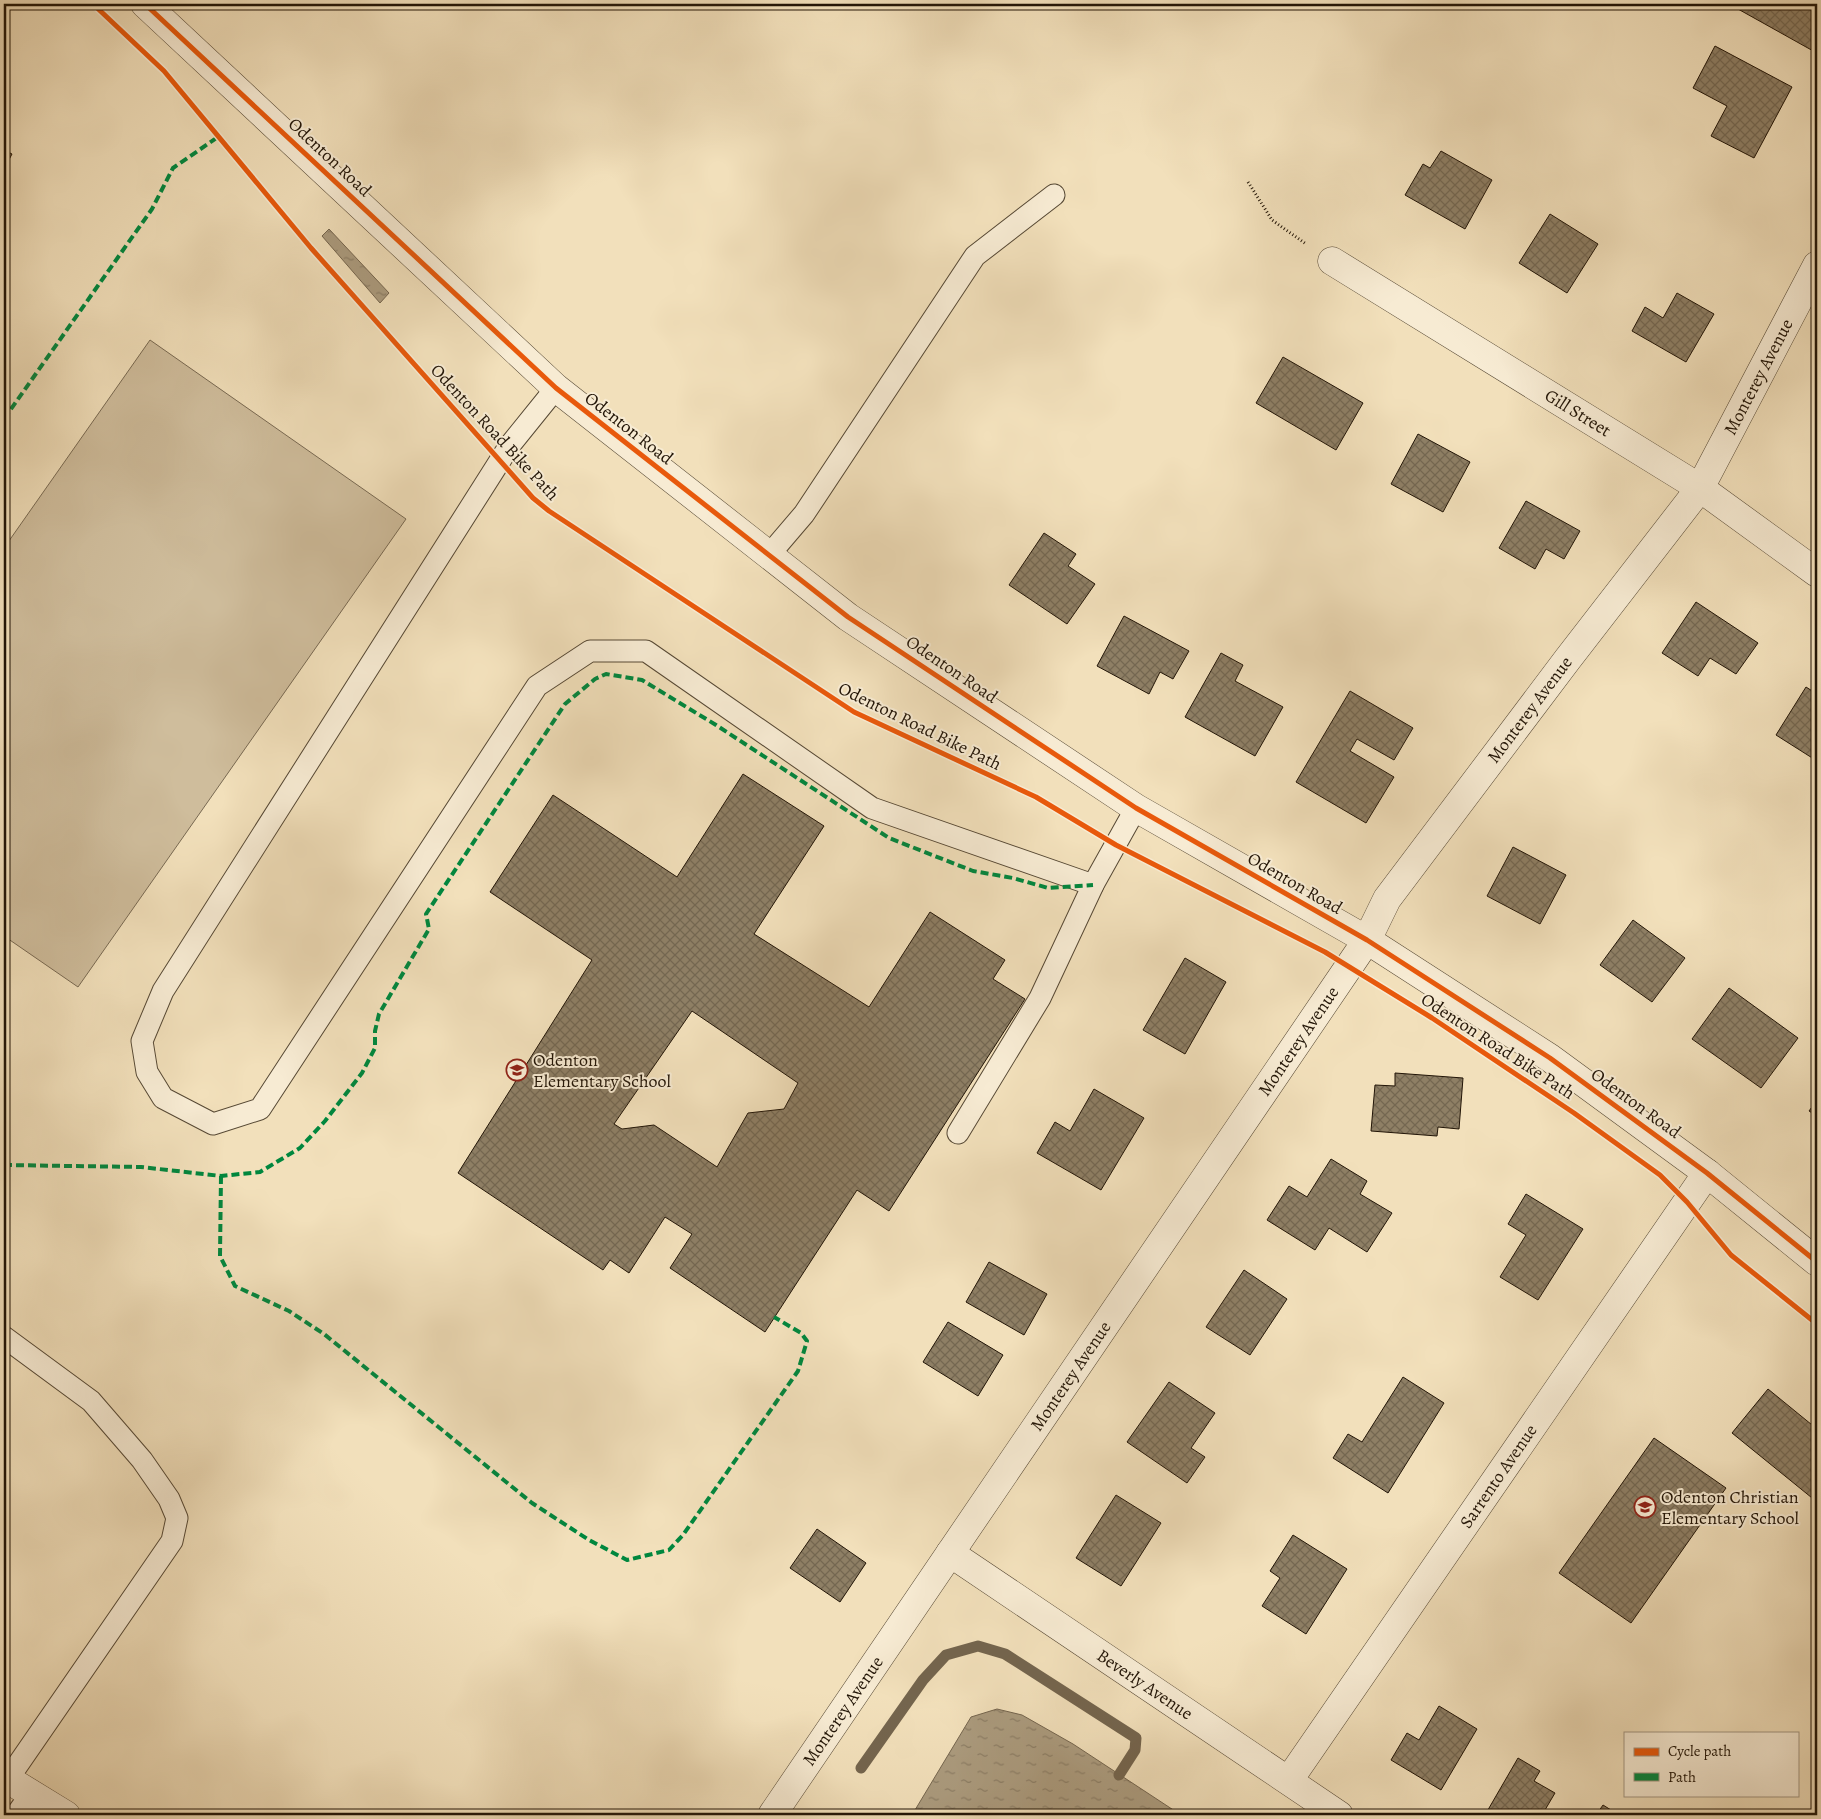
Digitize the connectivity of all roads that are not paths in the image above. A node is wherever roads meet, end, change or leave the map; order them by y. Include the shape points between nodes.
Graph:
1 (145, 4) edge
2 (1054, 195) dead end
3 (1332, 262) road end
4 (1817, 265) edge
5 (556, 388) junction
6 (1700, 488) junction
7 (769, 555) junction
8 (1817, 573) edge
9 (1136, 808) junction
10 (1093, 884) junction
11 (1367, 940) junction
12 (958, 1133) dead end
13 (1707, 1172) junction
14 (1817, 1262) edge
15 (4, 1337) edge
16 (950, 1553) junction
17 (6, 1778) edge
18 (1289, 1780) junction
19 (24, 1804) edge
20 (66, 1815) edge
21 (772, 1815) edge
22 (1339, 1815) edge

1 - 5 street, Odenton Road
2 - 7 lane via 975,256 804,514
3 - 6 street, Gill Street
4 - 6 street, Monterey Avenue
5 - 7 street, Odenton Road
5 - 10 lane via 510,445 163,991 142,1041 147,1072 163,1098 213,1124 260,1109 537,686 590,651 646,651 872,808
6 - 8 street, Gill Street
6 - 11 street, Monterey Avenue via 1387,900
7 - 9 street, Odenton Road via 848,617
9 - 10 lane
9 - 11 street, Odenton Road
10 - 12 lane via 1040,998
11 - 13 street, Odenton Road via 1550,1058
11 - 16 street, Monterey Avenue
13 - 14 street, Odenton Road
13 - 18 street, Sarrento Avenue
15 - 17 lane via 91,1401 142,1460 169,1499 176,1518 172,1541
16 - 18 street, Beverly Avenue
16 - 21 street, Monterey Avenue
17 - 19 street
18 - 22 street, Beverly Avenue
19 - 20 street

